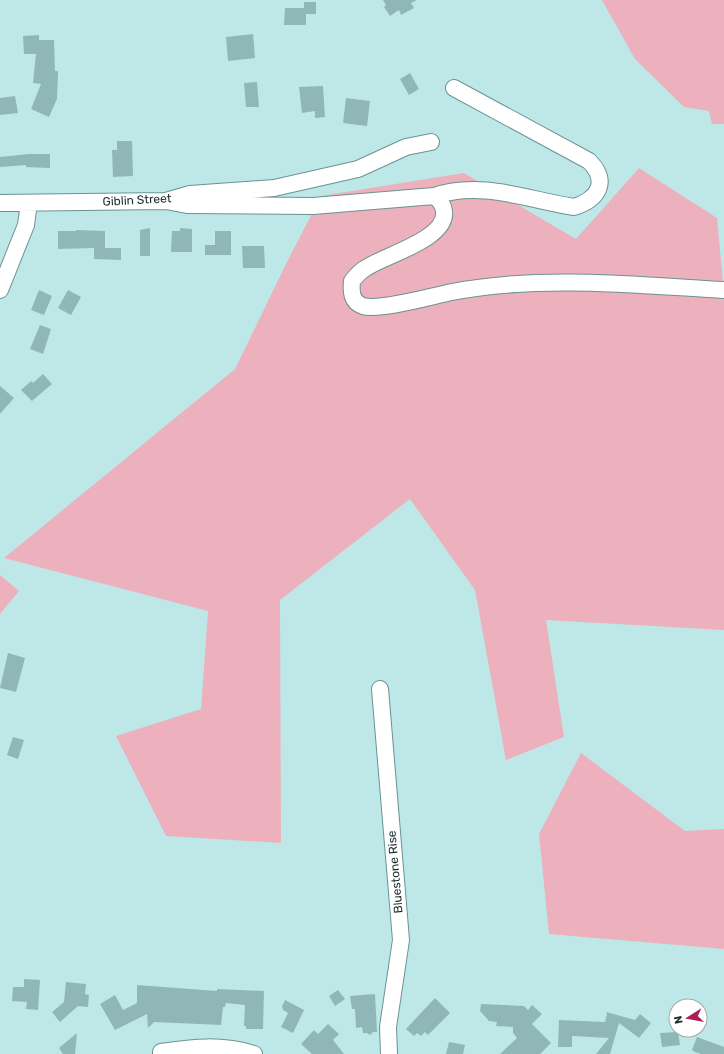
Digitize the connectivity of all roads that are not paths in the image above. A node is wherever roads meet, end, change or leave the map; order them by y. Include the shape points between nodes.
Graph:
1 (454, 88) dead end
2 (432, 142) dead end
3 (434, 196) junction
4 (166, 201) junction
5 (0, 203) edge
6 (29, 203) junction
7 (0, 290) edge
8 (724, 290) edge
9 (380, 689) dead end
10 (161, 1054) edge
11 (254, 1054) edge
12 (388, 1054) edge

1 - 3 street via 588,161 596,168 600,177 599,188 595,196 574,207 500,191 474,190
2 - 4 street, Giblin Street via 406,147 358,169 274,188 190,194
3 - 4 street via 332,205 187,205
3 - 8 street via 442,204 444,211 441,227 358,274 352,281 351,290 357,304 374,307 456,291 514,285 644,285
4 - 6 street, Giblin Street
5 - 6 street, Giblin Street
6 - 7 street via 26,225
9 - 12 street, Bluestone Rise via 401,940 388,1027
10 - 11 street via 210,1047 240,1049

